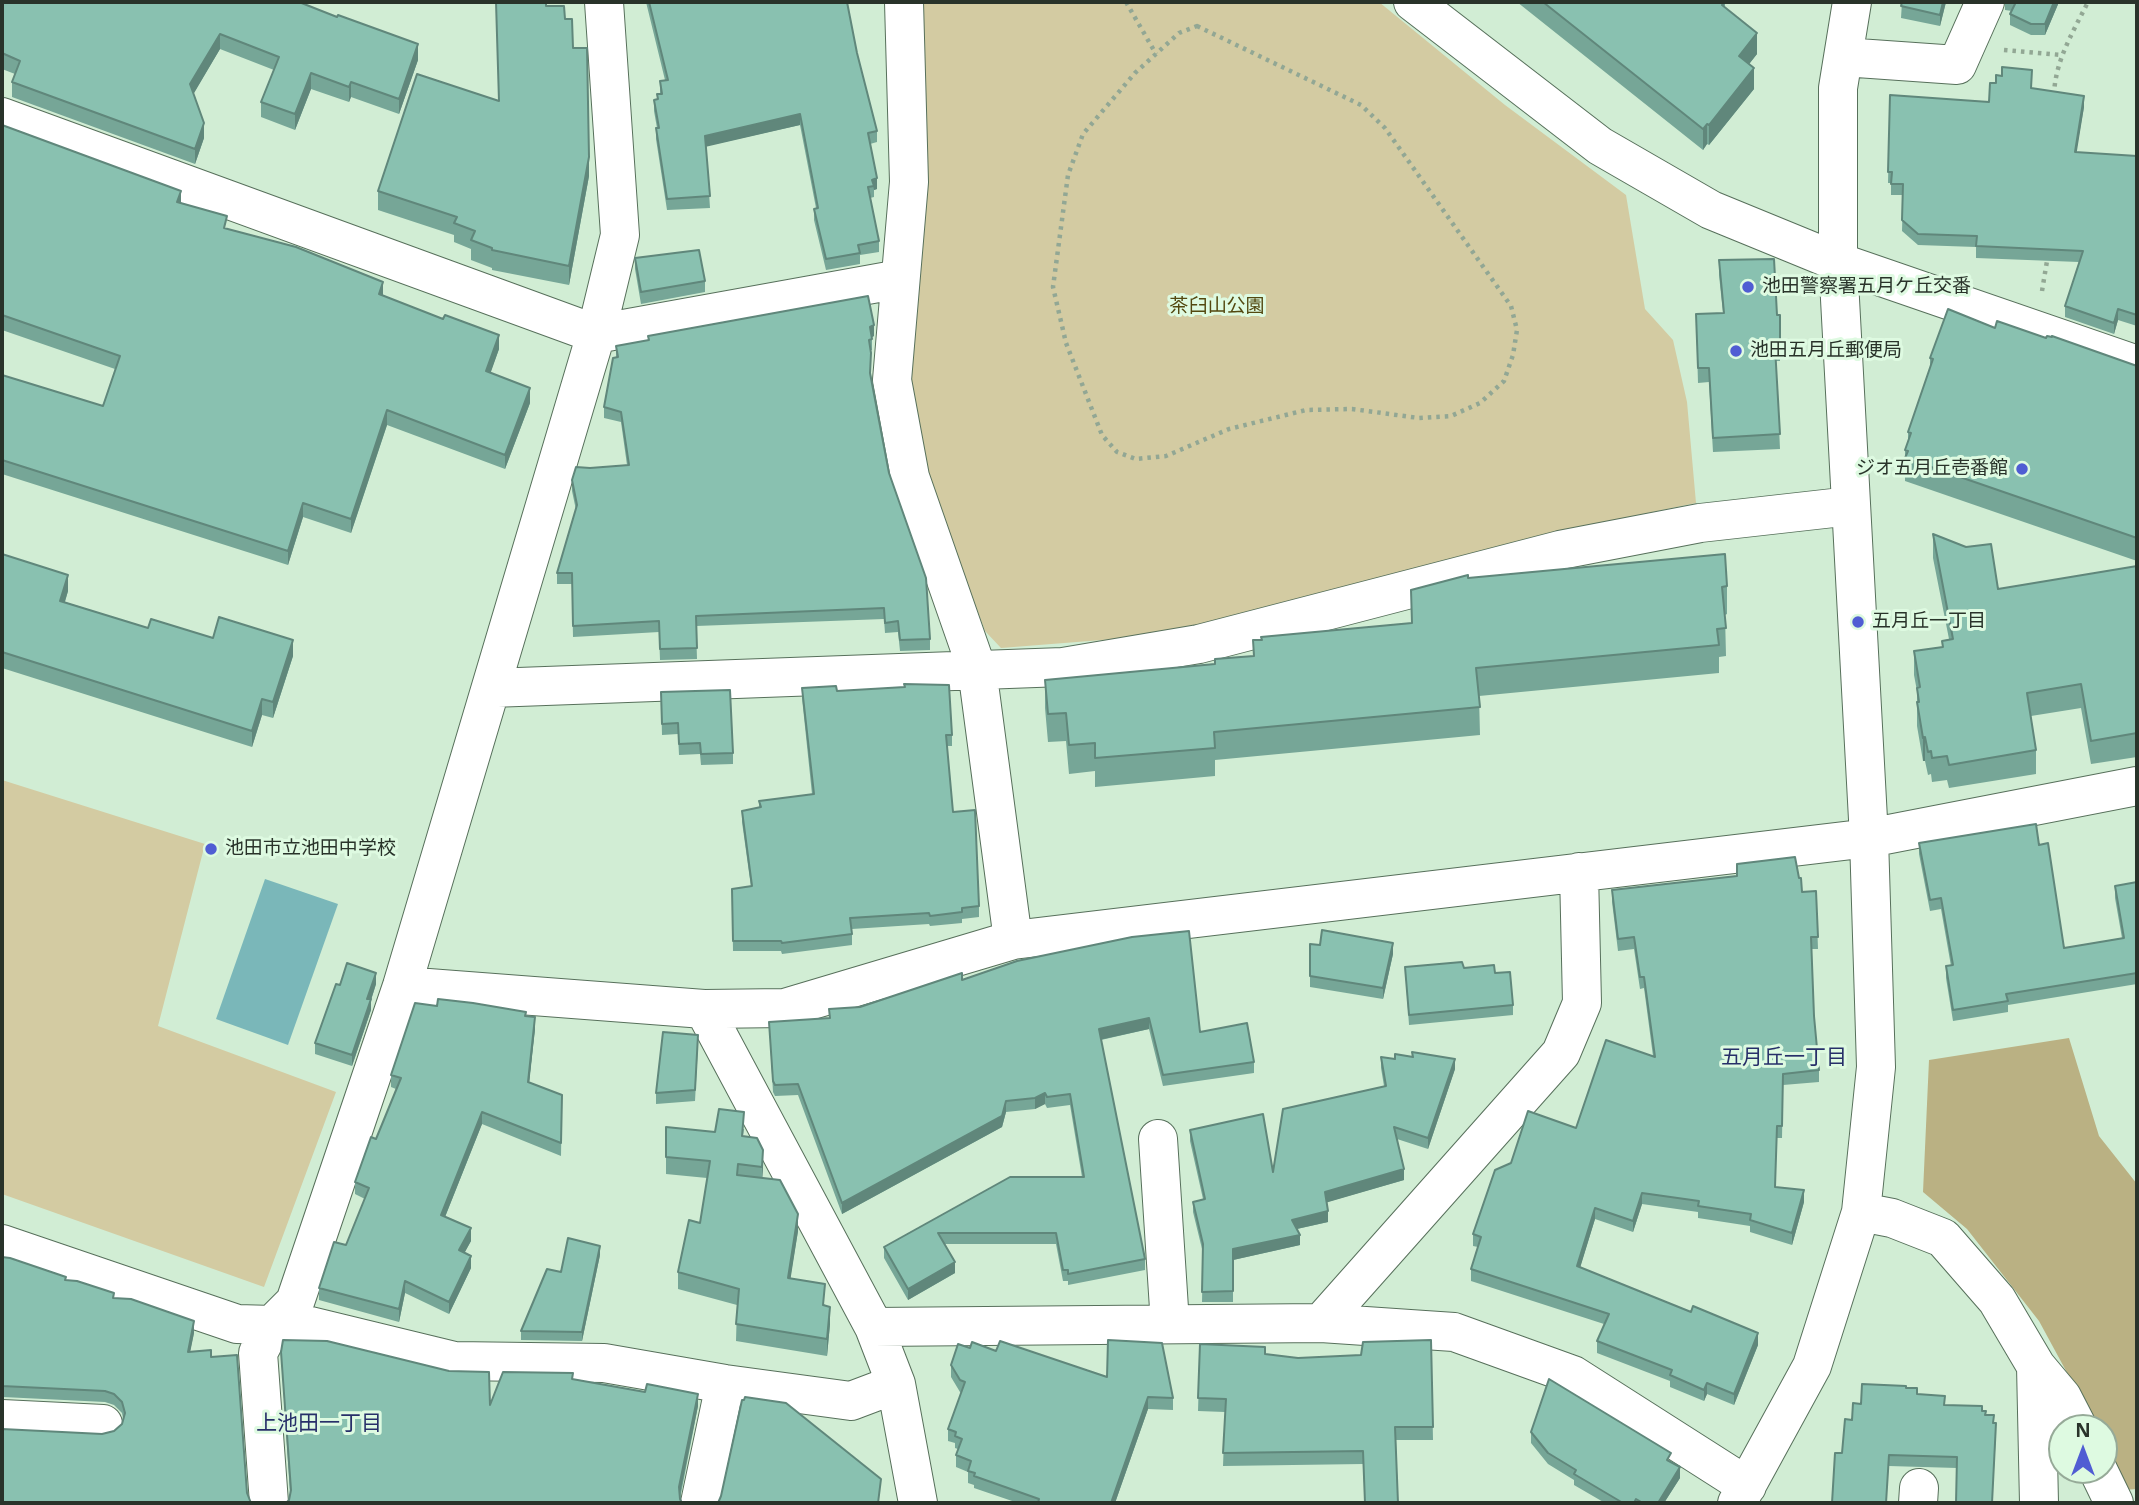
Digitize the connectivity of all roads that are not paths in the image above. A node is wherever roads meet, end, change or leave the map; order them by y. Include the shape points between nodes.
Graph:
1 (604, 2) edge
2 (904, 2) edge
3 (1413, 2) edge
4 (1852, 2) edge
5 (1984, 2) edge
6 (1843, 57) junction
7 (2, 117) edge
8 (1838, 262) junction
9 (900, 279) junction
10 (596, 334) junction
11 (2137, 365) edge
12 (1851, 506) junction
13 (977, 669) junction
14 (491, 688) junction
15 (2137, 786) edge
16 (1869, 838) junction
17 (1579, 872) junction
18 (1013, 940) junction
19 (402, 985) junction
20 (704, 1009) junction
21 (1158, 1139) dead end
22 (1861, 1212) junction
23 (2, 1244) edge
24 (1321, 1323) junction
25 (273, 1324) junction
26 (1170, 1324) junction
27 (874, 1327) junction
28 (2036, 1366) junction
29 (725, 1384) junction
30 (896, 1384) junction
31 (2071, 1414) edge
32 (2, 1419) edge
33 (103, 1424) dead end
34 (2104, 1484) edge
35 (1742, 1495) edge
36 (921, 1502) edge
37 (269, 1503) edge
38 (701, 1503) edge
39 (2039, 1503) edge
40 (2113, 1503) edge

1 - 10 street via 620,235
2 - 9 street via 909,182
3 - 8 street via 1600,146 1711,210
4 - 6 street
5 - 6 street via 1957,65
6 - 8 street via 1838,88
7 - 10 street
8 - 11 street
8 - 12 street
9 - 10 street
9 - 13 street via 892,380 910,477
10 - 14 street
12 - 13 street via 1700,523 1560,550 1199,645 1063,667
12 - 16 street
13 - 14 street
13 - 18 street
14 - 19 street
15 - 16 street
16 - 17 street
16 - 22 street via 1876,1068
17 - 18 street
17 - 24 street via 1582,1003 1561,1053
18 - 20 street via 785,1009
19 - 20 street
19 - 25 street via 295,1302
20 - 27 street
21 - 26 street
22 - 28 street via 1892,1218 1943,1238 1997,1300
22 - 35 street via 1812,1366
23 - 25 street via 237,1324
24 - 26 street
24 - 35 street via 1454,1332 1573,1375
25 - 29 street via 310,1326 454,1361 604,1363
25 - 37 street via 258,1353
26 - 27 street
27 - 30 street
28 - 31 street
28 - 39 street
29 - 30 street via 851,1401
29 - 38 street
30 - 36 street
32 - 33 street
34 - 40 street

